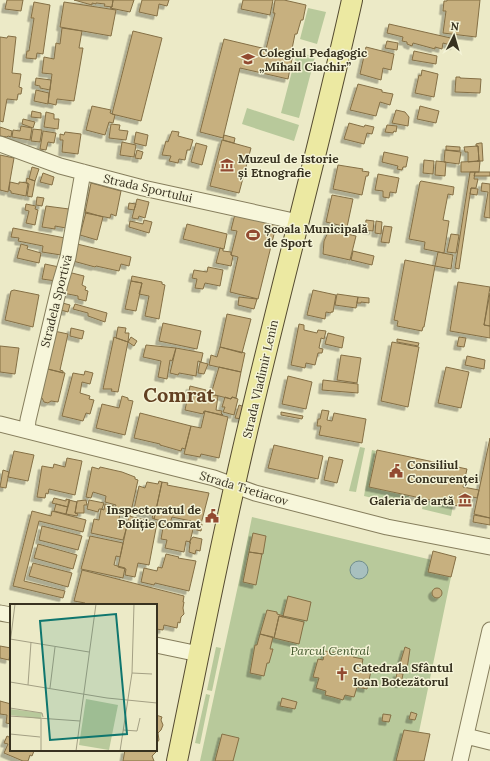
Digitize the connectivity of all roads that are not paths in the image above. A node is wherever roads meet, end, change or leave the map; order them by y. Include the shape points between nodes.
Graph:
1 (352, 0) edge
2 (0, 144) edge
3 (83, 172) junction
4 (298, 222) junction
5 (0, 424) edge
6 (27, 430) junction
7 (234, 486) junction
8 (490, 547) edge
9 (0, 613) edge
10 (10, 615) edge
11 (490, 630) edge
12 (157, 645) edge
13 (199, 654) junction
14 (466, 736) junction
15 (490, 742) edge
16 (177, 761) edge
17 (460, 761) edge

1 - 4 main road, Strada Vladimir Lenin
2 - 3 street, Strada Sportului
3 - 4 street, Strada Sportului
3 - 6 street, Stradela Sportivă via 69,250
4 - 7 main road, Strada Vladimir Lenin
5 - 6 street, Strada Tretiacov
6 - 7 street, Strada Tretiacov via 214,478
7 - 8 street, Strada Tretiacov via 387,527
7 - 13 main road, Strada Vladimir Lenin
9 - 10 street
11 - 14 street
12 - 13 street
13 - 16 main road, Strada Vladimir Lenin
14 - 15 street
14 - 17 street

